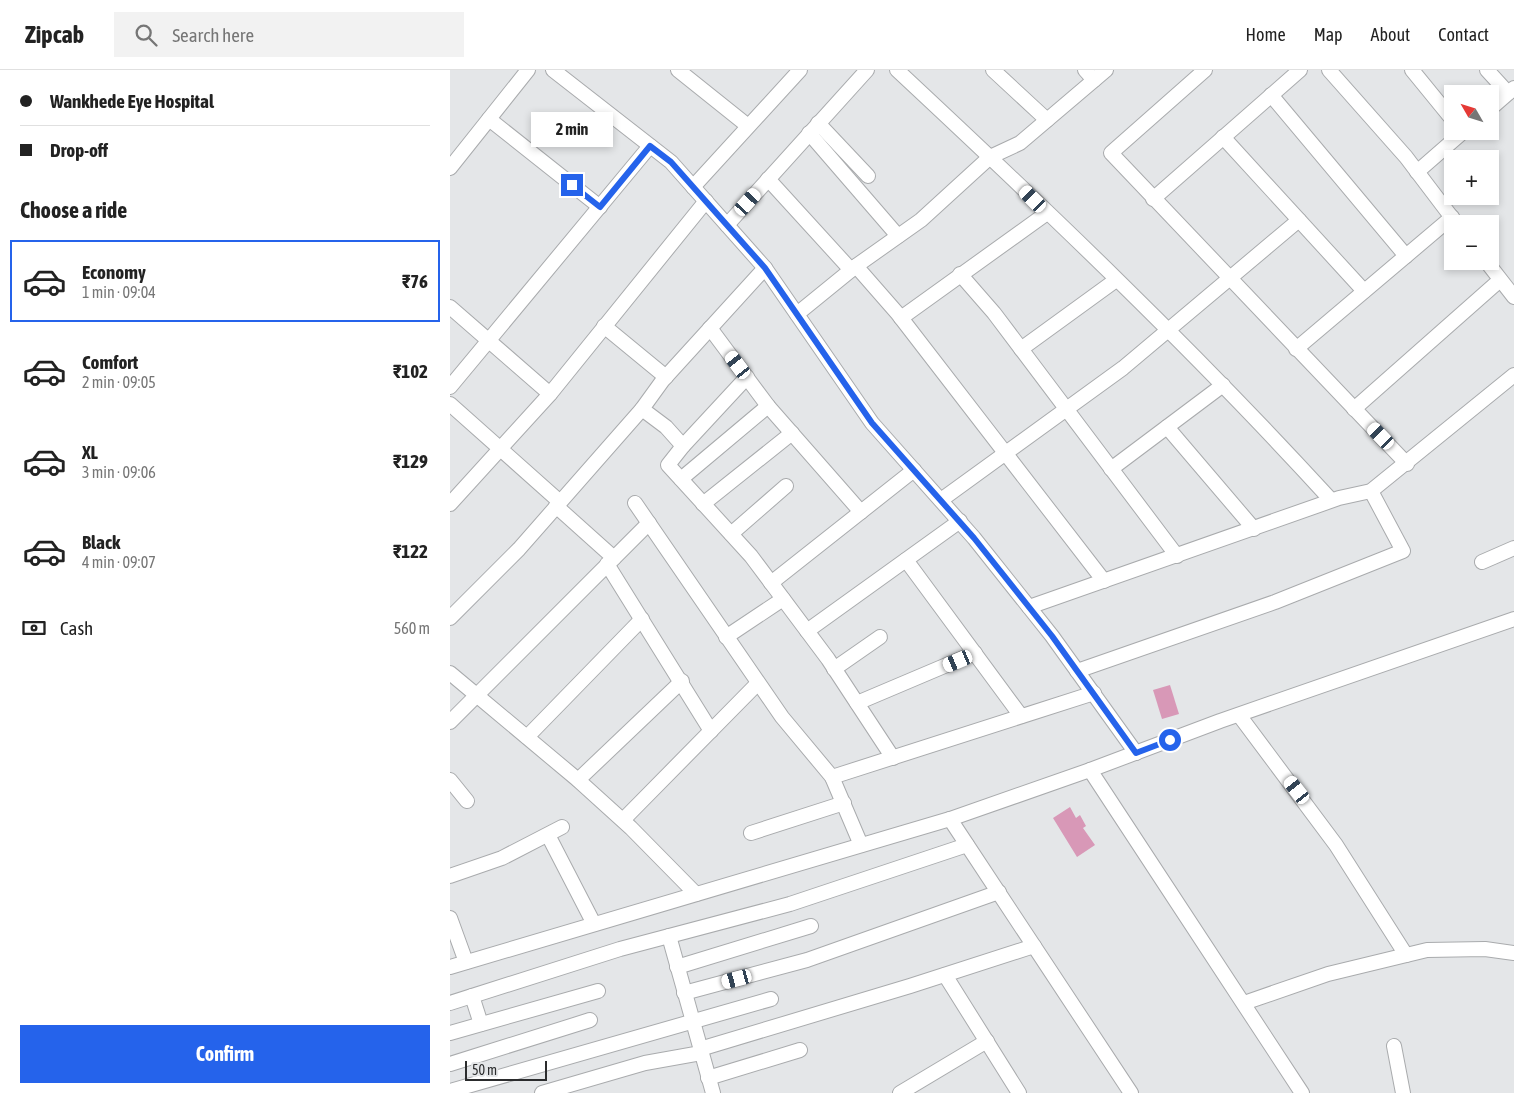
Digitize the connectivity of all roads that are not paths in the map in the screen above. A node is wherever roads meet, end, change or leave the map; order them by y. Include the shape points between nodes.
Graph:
1 (528, 70) edge
2 (553, 70) edge
3 (800, 70) edge
4 (867, 70) edge
5 (897, 70) edge
6 (993, 70) edge
7 (1106, 70) edge
8 (1205, 70) edge
9 (1300, 70) edge
10 (1329, 70) edge
11 (1412, 70) edge
12 (1488, 70) edge
13 (687, 73) edge
14 (1090, 75) edge
15 (1511, 91) edge
16 (1271, 95) junction
17 (1499, 101) edge
18 (1444, 109) edge
19 (489, 119) junction
20 (1047, 120) junction
21 (748, 126) junction
22 (814, 128) junction
23 (1223, 137) junction
24 (1453, 140) edge
25 (650, 146) junction
26 (990, 157) junction
27 (450, 168) edge
28 (1417, 172) junction
29 (868, 176) dead end
30 (768, 179) junction
31 (693, 187) junction
32 (1153, 199) junction
33 (706, 201) junction
34 (600, 207) junction
35 (1047, 213) junction
36 (1449, 215) edge
37 (1299, 220) junction
38 (727, 225) junction
39 (1444, 228) edge
40 (898, 236) junction
41 (1406, 256) junction
42 (765, 268) junction
43 (853, 268) junction
44 (1493, 270) edge
45 (960, 274) junction
46 (1230, 279) junction
47 (1116, 280) junction
48 (1500, 280) junction
49 (1364, 291) junction
50 (1514, 298) edge
51 (450, 308) edge
52 (797, 314) junction
53 (901, 318) junction
54 (604, 326) junction
55 (710, 328) junction
56 (1168, 330) junction
57 (488, 342) junction
58 (1021, 349) junction
59 (1296, 349) junction
60 (1514, 376) edge
61 (666, 377) junction
62 (747, 377) junction
63 (1224, 385) junction
64 (450, 387) edge
65 (550, 394) junction
66 (450, 404) edge
67 (768, 406) junction
68 (642, 409) junction
69 (1354, 409) junction
70 (1066, 410) junction
71 (1167, 427) junction
72 (792, 433) junction
73 (683, 446) junction
74 (500, 450) junction
75 (1006, 454) junction
76 (1407, 464) junction
77 (1111, 469) junction
78 (914, 470) junction
79 (681, 479) junction
80 (786, 486) dead end
81 (1371, 491) junction
82 (941, 500) junction
83 (1331, 500) junction
84 (635, 503) dead end
85 (450, 504) edge
86 (558, 504) junction
87 (703, 504) junction
88 (861, 512) junction
89 (960, 522) junction
90 (649, 523) junction
91 (1254, 529) junction
92 (731, 534) junction
93 (1514, 548) edge
94 (1177, 556) junction
95 (906, 560) junction
96 (610, 561) junction
97 (1482, 562) dead end
98 (1104, 581) junction
99 (771, 583) junction
100 (783, 598) junction
101 (1029, 607) junction
102 (450, 618) edge
103 (642, 619) junction
104 (1514, 620) edge
105 (807, 631) junction
106 (726, 637) junction
107 (880, 638) dead end
108 (975, 653) junction
109 (834, 669) junction
110 (1078, 671) junction
111 (450, 673) edge
112 (682, 680) junction
113 (758, 683) junction
114 (1094, 693) junction
115 (477, 695) junction
116 (857, 703) junction
117 (1239, 715) junction
118 (1021, 716) junction
119 (450, 722) edge
120 (711, 731) junction
121 (527, 737) junction
122 (1136, 753) junction
123 (892, 758) junction
124 (1090, 770) junction
125 (832, 777) junction
126 (450, 780) edge
127 (578, 780) junction
128 (467, 801) dead end
129 (844, 804) junction
130 (950, 819) junction
131 (623, 820) junction
132 (562, 827) dead end
133 (751, 833) dead end
134 (548, 835) junction
135 (967, 845) junction
136 (861, 846) junction
137 (450, 876) edge
138 (999, 892) junction
139 (696, 894) junction
140 (450, 918) edge
141 (594, 924) junction
142 (811, 926) dead end
143 (669, 936) junction
144 (1034, 946) junction
145 (1514, 953) edge
146 (1406, 955) junction
147 (466, 962) junction
148 (677, 966) junction
149 (450, 967) edge
150 (945, 975) junction
151 (598, 991) dead end
152 (684, 993) junction
153 (472, 996) junction
154 (771, 1000) dead end
155 (1244, 1003) junction
156 (450, 1004) edge
157 (590, 1020) dead end
158 (692, 1020) junction
159 (481, 1024) junction
160 (450, 1033) edge
161 (987, 1041) junction
162 (1394, 1046) dead end
163 (800, 1050) dead end
164 (701, 1051) junction
165 (450, 1064) edge
166 (708, 1078) junction
167 (581, 1088) edge
168 (450, 1091) edge
169 (542, 1093) edge
170 (713, 1093) edge
171 (900, 1093) edge
172 (1019, 1093) edge
173 (1132, 1093) edge
174 (1302, 1093) edge
175 (1403, 1093) edge

1 - 19 street
2 - 25 street
3 - 21 street
4 - 22 street
5 - 26 street
6 - 20 street
7 - 14 street
8 - 32 street via 1112,153
9 - 16 street
10 - 28 street
11 - 18 street
12 - 15 street
13 - 21 street
14 - 20 street
15 - 17 street
16 - 23 street
16 - 41 street
19 - 27 street
19 - 34 street
20 - 26 street via 1020,142
21 - 31 street
22 - 29 street
22 - 30 street
22 - 40 street
23 - 32 street
23 - 37 street
24 - 28 street
25 - 31 street via 671,162
25 - 34 street
26 - 35 street
26 - 40 street via 921,220
28 - 36 street
30 - 38 street
30 - 43 street
31 - 33 street
32 - 46 street
33 - 38 street
33 - 54 street
34 - 57 street
35 - 45 street
35 - 47 street
37 - 46 street
37 - 49 street
38 - 42 street
39 - 41 street
40 - 43 street
41 - 49 street
42 - 52 street
42 - 55 street
43 - 52 street
43 - 53 street
44 - 48 street
45 - 53 street
45 - 58 street
46 - 56 street
46 - 59 street
47 - 56 street
47 - 58 street
48 - 50 street
48 - 69 street
49 - 59 street
51 - 57 street
52 - 78 street via 872,423
53 - 75 street
54 - 61 street
54 - 65 street
55 - 61 street
55 - 62 street
56 - 63 street
56 - 70 street
57 - 64 street
57 - 65 street
58 - 70 street
59 - 69 street
60 - 76 street
61 - 68 street
62 - 67 street
62 - 73 street
63 - 71 street
63 - 83 street
65 - 74 street
66 - 74 street
67 - 72 street
67 - 79 street
68 - 73 street via 666,426
68 - 86 street
69 - 76 street
70 - 75 street
70 - 77 street
71 - 77 street
71 - 91 street
72 - 87 street
72 - 88 street
73 - 79 street via 668,465
74 - 85 street
74 - 86 street
75 - 82 street
75 - 98 street
76 - 81 street
77 - 94 street
78 - 82 street
78 - 88 street
79 - 87 street
80 - 92 street
81 - 83 street
81 - 110 street via 1403,551 1274,602
82 - 89 street
83 - 91 street
84 - 90 street
86 - 96 street
86 - 102 street via 519,549
87 - 92 street
88 - 99 street
89 - 95 street
89 - 101 street
90 - 96 street
90 - 106 street
91 - 94 street
92 - 99 street
93 - 97 street
94 - 98 street
95 - 105 street
95 - 108 street
96 - 103 street
96 - 115 street
98 - 101 street
99 - 100 street
100 - 105 street
100 - 106 street
101 - 110 street
103 - 112 street
103 - 121 street
104 - 117 street
105 - 109 street
106 - 113 street
107 - 109 street
108 - 116 street
108 - 118 street
109 - 116 street
110 - 114 street
111 - 115 street
112 - 120 street
112 - 127 street
113 - 120 street
113 - 125 street
114 - 118 street
114 - 122 street
115 - 119 street
115 - 121 street
116 - 123 street
117 - 122 street
117 - 146 street via 1336,845
118 - 123 street
120 - 131 street
121 - 127 street
122 - 124 street
123 - 125 street
124 - 130 street
124 - 155 street
125 - 129 street
126 - 128 street
127 - 131 street
129 - 133 street
129 - 136 street
130 - 135 street
130 - 136 street
131 - 139 street
132 - 134 street
134 - 137 street via 502,858
134 - 141 street
135 - 138 street
135 - 143 street via 790,904
136 - 139 street
138 - 144 street
138 - 152 street via 807,960
139 - 141 street
140 - 147 street
141 - 147 street
142 - 148 street
143 - 148 street
143 - 153 street
144 - 150 street
144 - 173 street
145 - 146 street via 1449,949
146 - 155 street via 1328,974
147 - 149 street
148 - 152 street
150 - 161 street
150 - 164 street
151 - 159 street
152 - 158 street
153 - 156 street
153 - 159 street
154 - 158 street
155 - 174 street
157 - 165 street
158 - 164 street
158 - 168 street
159 - 160 street
161 - 171 street
161 - 172 street
162 - 175 street
163 - 166 street
164 - 166 street
164 - 167 street via 646,1063
166 - 170 street
167 - 169 street

